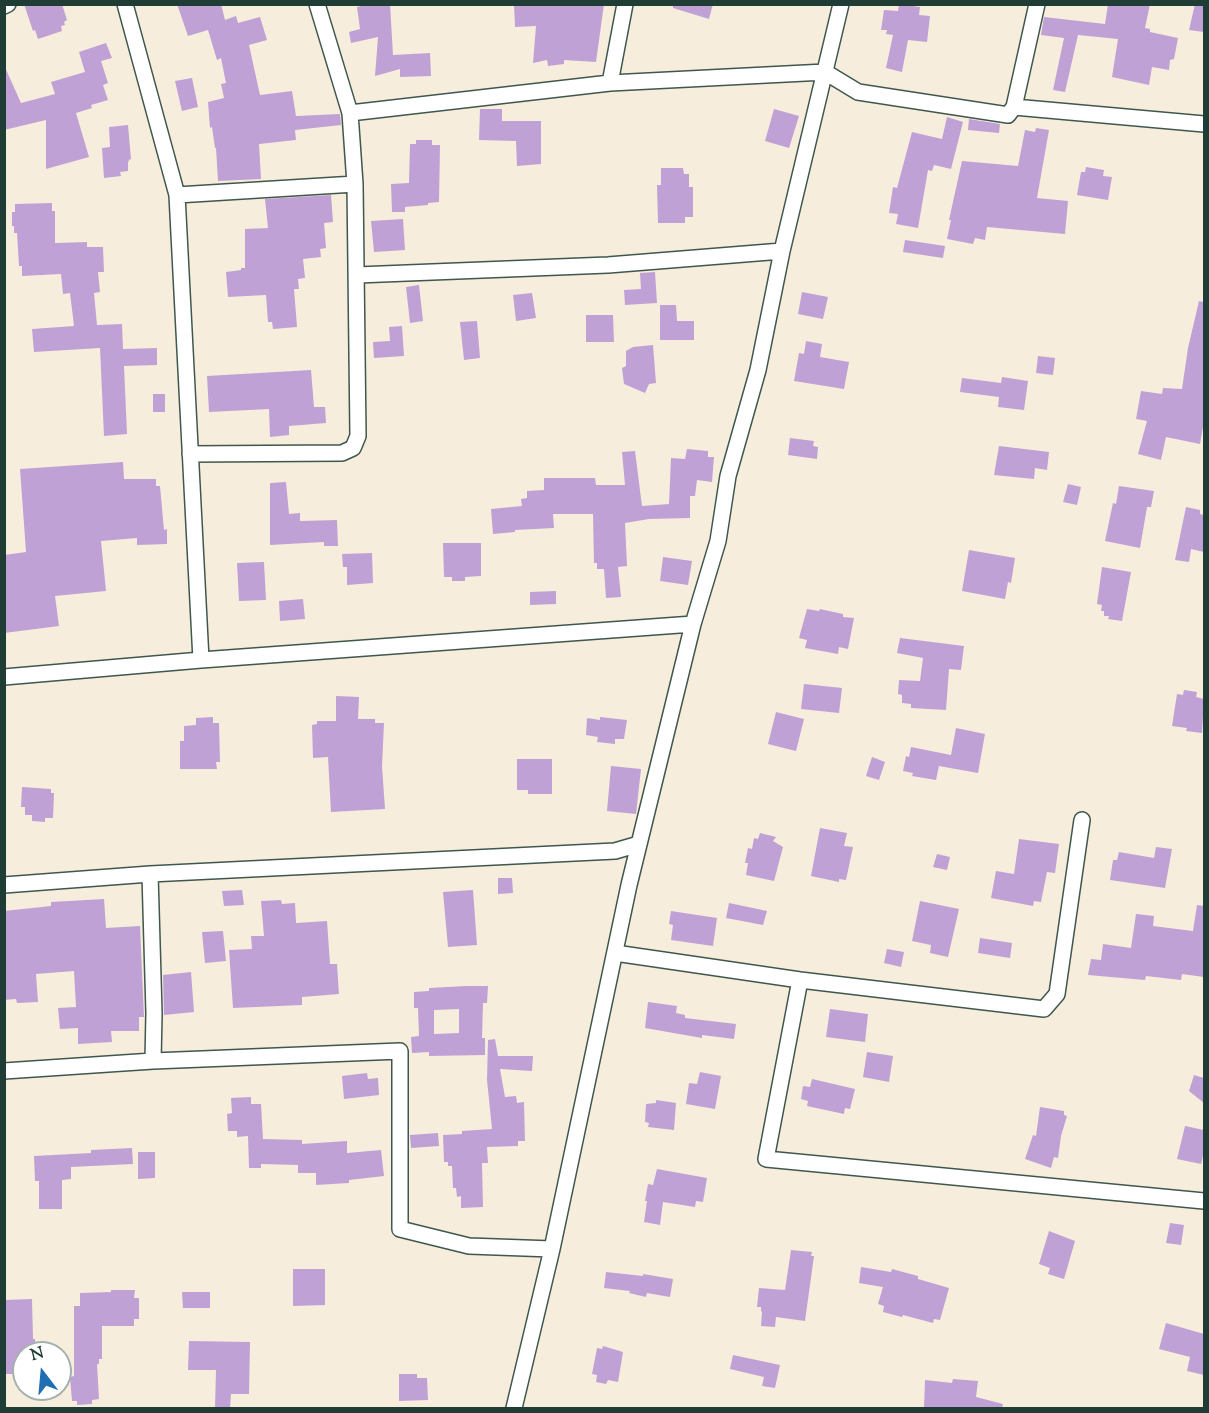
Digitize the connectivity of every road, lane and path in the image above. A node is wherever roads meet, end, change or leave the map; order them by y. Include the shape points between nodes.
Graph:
1 (125, 4) edge
2 (317, 4) edge
3 (625, 4) edge
4 (841, 4) edge
5 (1037, 4) edge
6 (825, 72) junction
7 (610, 83) junction
8 (1014, 107) junction
9 (350, 113) junction
10 (1204, 124) edge
11 (355, 184) junction
12 (177, 195) junction
13 (782, 251) junction
14 (357, 275) junction
15 (190, 454) junction
16 (693, 624) junction
17 (201, 660) junction
18 (4, 678) edge
19 (1082, 820) dead end
20 (639, 844) junction
21 (150, 874) junction
22 (4, 885) edge
23 (615, 953) junction
24 (800, 980) junction
25 (153, 1061) junction
26 (4, 1071) edge
27 (1204, 1202) edge
28 (552, 1249) junction
29 (514, 1408) edge

1 - 12 street
2 - 9 street
3 - 7 street
4 - 6 street
5 - 8 street
6 - 7 street
6 - 8 street via 858,92 1008,114
6 - 13 street
7 - 9 street
8 - 10 street
9 - 11 street
11 - 12 street
11 - 14 street
12 - 15 street
13 - 14 street via 608,265
13 - 16 street via 758,370
14 - 15 street via 358,436 353,448 342,453
15 - 17 street
16 - 17 street
16 - 20 street
17 - 18 street
19 - 24 street via 1058,994 1044,1009
20 - 21 street via 615,851
20 - 23 street
21 - 22 street
21 - 25 street
23 - 24 street
23 - 28 street
24 - 27 street via 766,1159
25 - 26 street
25 - 28 street via 400,1051 400,1229 469,1246
28 - 29 street

